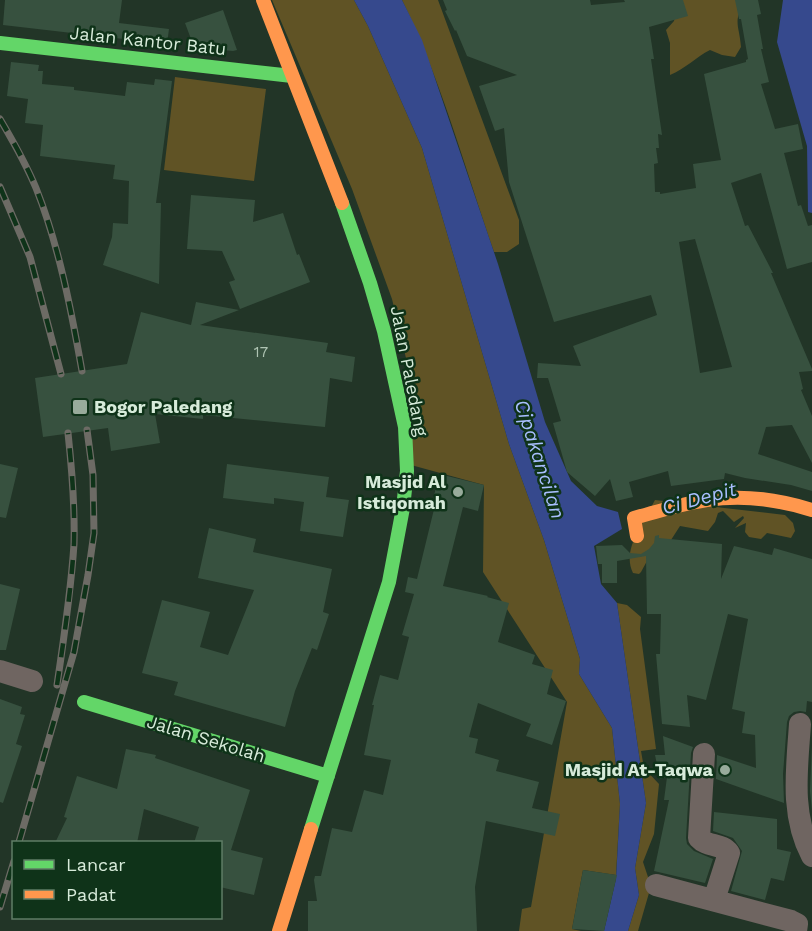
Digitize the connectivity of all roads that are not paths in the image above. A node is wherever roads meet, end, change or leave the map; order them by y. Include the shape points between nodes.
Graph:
1 (263, 0) edge
2 (0, 43) edge
3 (292, 76) junction
4 (812, 510) edge
5 (636, 530) dead end
6 (0, 671) edge
7 (32, 681) dead end
8 (84, 702) dead end
9 (800, 724) dead end
10 (704, 754) dead end
11 (328, 776) junction
12 (812, 856) edge
13 (656, 885) dead end
14 (714, 900) junction
15 (279, 931) edge
16 (796, 931) edge

1 - 3 street, Jalan Paledang
2 - 3 street, Jalan Kantor Batu
3 - 11 street, Jalan Paledang via 379,308 406,434 406,478 389,582
4 - 5 street via 752,496 720,496 634,518
6 - 7 street
8 - 11 street, Jalan Sekolah
9 - 12 street via 796,788 799,821
10 - 14 street via 699,838 724,847 729,853
11 - 15 street, Jalan Paledang
13 - 14 street
14 - 16 street via 791,921 797,924

